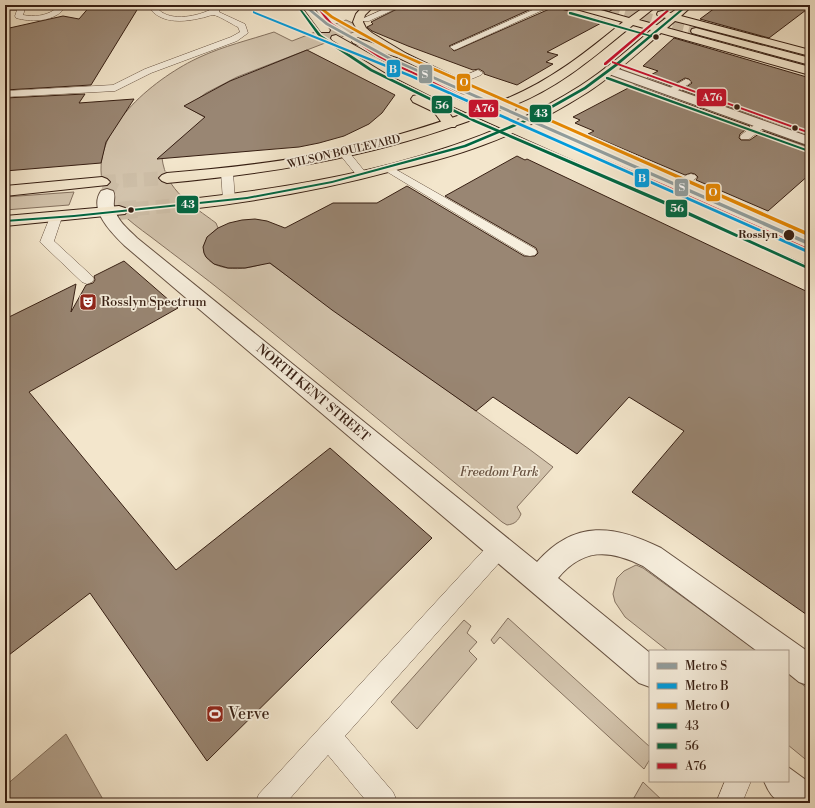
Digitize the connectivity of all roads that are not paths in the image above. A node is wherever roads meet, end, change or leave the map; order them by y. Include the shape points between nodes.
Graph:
1 (43, 5) edge
2 (58, 5) edge
3 (157, 5) edge
4 (306, 5) edge
5 (370, 5) edge
6 (400, 5) edge
7 (550, 5) edge
8 (572, 5) edge
9 (599, 5) edge
10 (688, 5) edge
11 (636, 6) dead end
12 (650, 7) edge
13 (20, 8) junction
14 (609, 8) dead end
15 (215, 9) edge
16 (6, 10) edge
17 (673, 17) junction
18 (366, 19) dead end
19 (631, 22) junction
20 (658, 29) junction
21 (325, 30) tunnel mouth
22 (696, 31) tunnel mouth
23 (454, 47) dead end
24 (810, 53) edge
25 (403, 56) junction
26 (810, 62) edge
27 (375, 63) junction
28 (610, 70) junction
29 (810, 71) edge
30 (478, 72) dead end
31 (17, 82) dead end
32 (457, 82) junction
33 (686, 82) dead end
34 (670, 91) junction
35 (7, 94) edge
36 (504, 104) junction
37 (478, 114) junction
38 (532, 118) junction
39 (450, 124) junction
40 (761, 125) junction
41 (510, 128) junction
42 (745, 137) dead end
43 (810, 142) edge
44 (345, 154) junction
45 (388, 168) junction
46 (228, 173) junction
47 (362, 175) junction
48 (691, 177) dead end
49 (167, 178) tunnel mouth
50 (5, 190) edge
51 (666, 195) junction
52 (109, 200) junction
53 (229, 200) junction
54 (190, 204) tunnel mouth
55 (56, 217) junction
56 (5, 221) edge
57 (530, 252) dead end
58 (810, 260) edge
59 (87, 279) dead end
60 (500, 547) junction
61 (540, 579) junction
62 (781, 650) edge
63 (789, 656) edge
64 (649, 671) edge
65 (810, 671) edge
66 (328, 736) junction
67 (738, 782) edge
68 (782, 782) edge
69 (384, 801) dead end
70 (268, 803) edge
71 (729, 803) edge
72 (808, 803) edge

1 - 13 lane
2 - 13 lane via 58,11 55,13 38,18 20,16
3 - 15 lane via 155,8 158,14 171,18 197,17
4 - 21 main road
5 - 25 main road via 359,17 361,29
6 - 18 lane
7 - 23 lane
8 - 19 main road
9 - 14 main road
10 - 17 main road, WILSON BOULEVARD
11 - 12 main road
12 - 17 main road
12 - 19 main road, WILSON BOULEVARD
13 - 16 lane
15 - 35 lane via 242,26 244,33 148,71 115,88
17 - 20 main road, WILSON BOULEVARD
17 - 24 main road
19 - 20 main road
19 - 36 main road, WILSON BOULEVARD via 564,74 531,93
20 - 28 main road, WILSON BOULEVARD
20 - 29 main road
22 - 26 main road
25 - 27 main road via 339,37
25 - 32 main road
27 - 37 main road
27 - 39 main road via 382,77 391,85 439,109
28 - 34 street
28 - 38 main road, WILSON BOULEVARD via 573,96
30 - 32 lane
31 - 35 lane
32 - 36 main road
33 - 34 lane
34 - 40 street
36 - 37 main road, WILSON BOULEVARD
36 - 38 main road
37 - 39 main road, WILSON BOULEVARD
37 - 41 main road
38 - 41 main road, WILSON BOULEVARD
39 - 44 main road, WILSON BOULEVARD
40 - 42 lane
40 - 43 street
41 - 45 main road, WILSON BOULEVARD via 465,146
41 - 51 main road
44 - 46 main road, WILSON BOULEVARD via 272,168
44 - 47 lane
45 - 47 main road, WILSON BOULEVARD
45 - 57 lane
46 - 49 main road, WILSON BOULEVARD
46 - 53 lane
47 - 53 main road, WILSON BOULEVARD
48 - 51 lane
50 - 52 main road
51 - 58 main road
52 - 55 main road
52 - 60 street, NORTH KENT STREET via 119,230 131,242
53 - 54 main road, WILSON BOULEVARD
55 - 56 main road
55 - 59 lane via 47,242
60 - 61 street, NORTH KENT STREET
60 - 66 lane
61 - 62 street via 570,550 586,543 604,540 620,542 652,557
61 - 64 street, NORTH KENT STREET
63 - 65 street
66 - 69 lane
66 - 70 lane
67 - 71 lane
68 - 72 street

